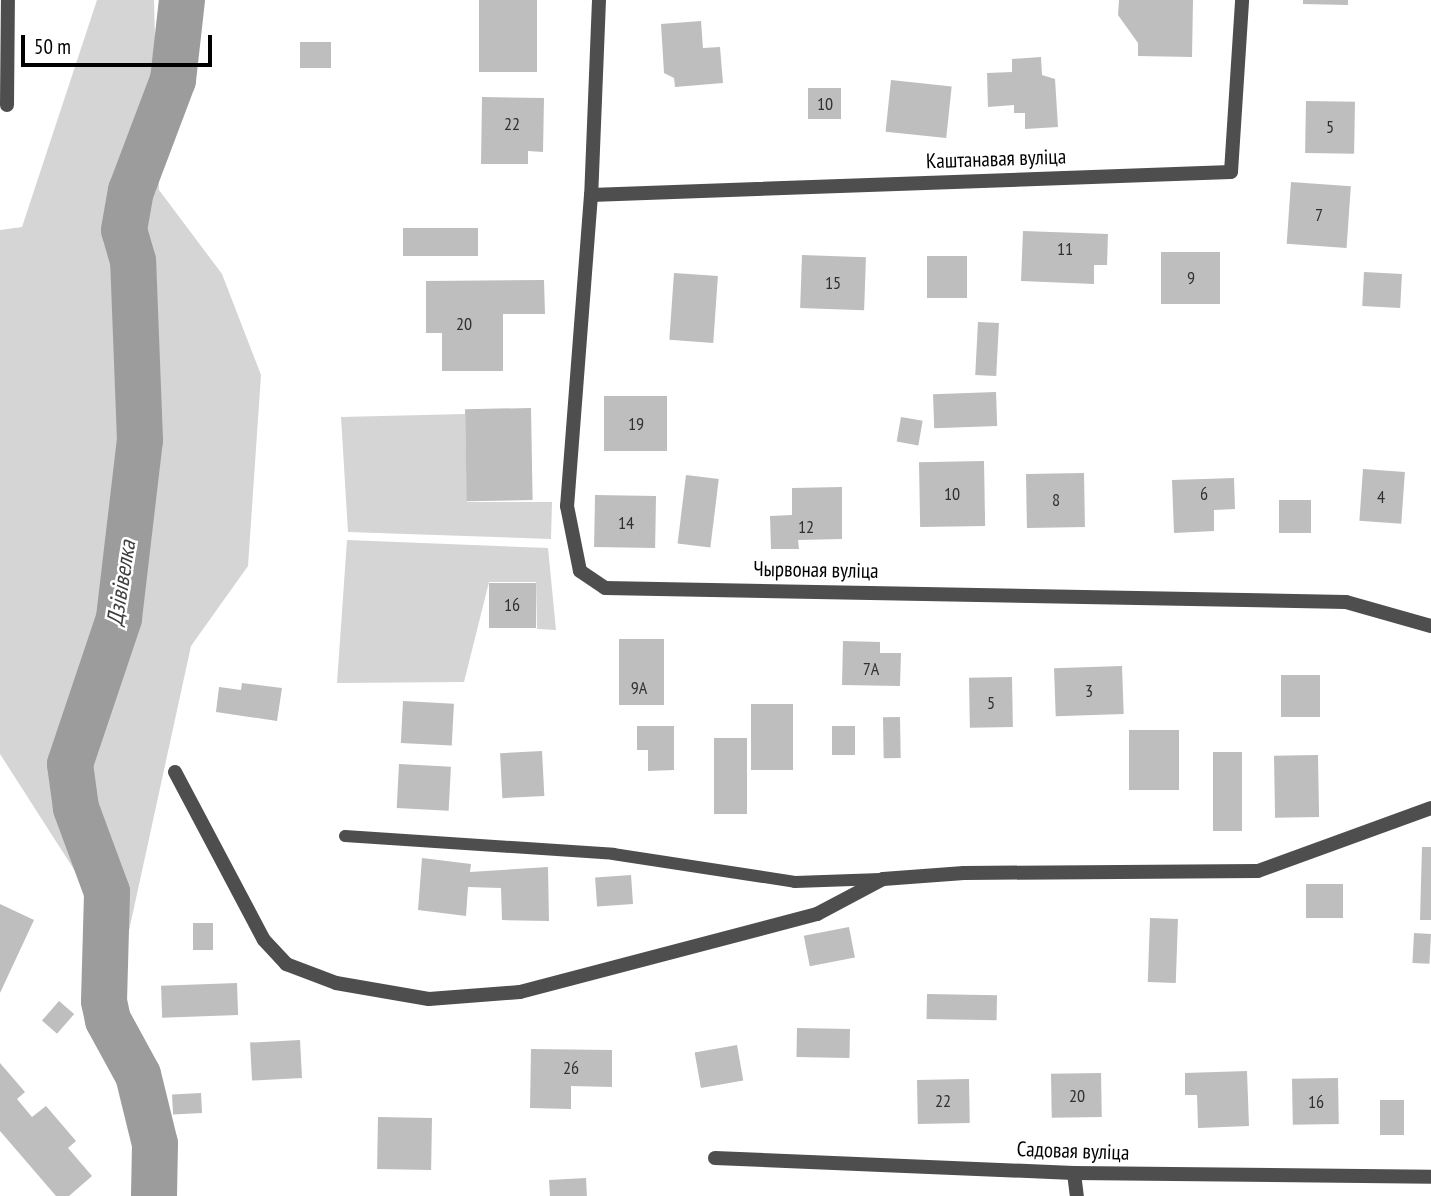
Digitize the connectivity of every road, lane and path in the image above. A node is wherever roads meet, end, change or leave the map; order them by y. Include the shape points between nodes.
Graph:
1 (8, 0) edge
2 (599, 0) edge
3 (1242, 0) edge
4 (7, 105) dead end
5 (591, 195) junction
6 (1431, 626) edge
7 (175, 772) dead end
8 (1431, 807) edge
9 (345, 836) dead end
10 (883, 879) junction
11 (715, 1158) dead end
12 (1074, 1173) junction
13 (1431, 1177) edge
14 (1077, 1196) edge

1 - 4 street
2 - 5 street, Чырвоная вуліца
3 - 5 street, Каштанавая вуліца via 1231,172
5 - 6 street, Чырвоная вуліца via 567,506 580,571 606,588 1346,602
7 - 10 street via 264,940 286,964 325,980 397,995 458,999 520,992 817,914
8 - 10 street via 1258,871 964,873
9 - 10 lane via 614,854 795,882
11 - 12 street, Садовая вуліца
12 - 13 street, Садовая вуліца
12 - 14 street

